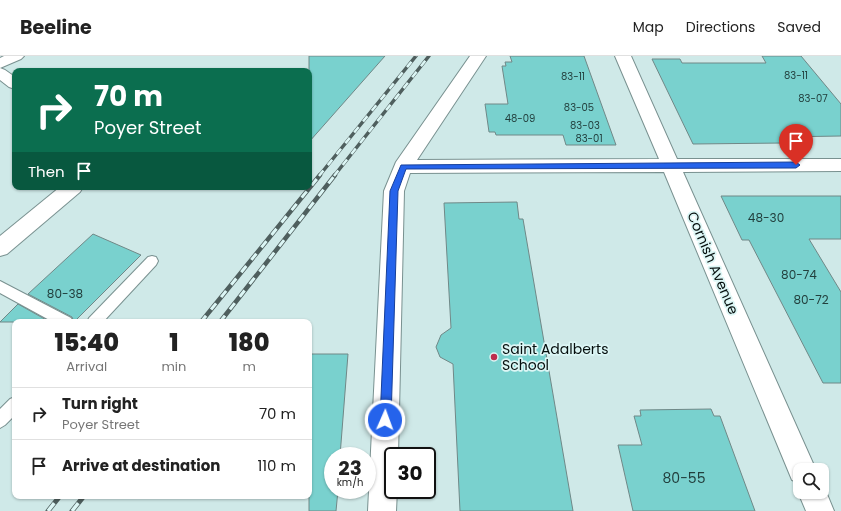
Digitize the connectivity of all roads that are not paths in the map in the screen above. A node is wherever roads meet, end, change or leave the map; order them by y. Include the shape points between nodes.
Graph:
1 (16, 56) edge
2 (478, 56) edge
3 (623, 56) edge
4 (0, 64) edge
5 (0, 73) edge
6 (12, 82) edge
7 (841, 165) edge
8 (671, 166) junction
9 (403, 167) junction
10 (69, 190) edge
11 (0, 248) edge
12 (152, 261) dead end
13 (0, 287) edge
14 (60, 319) edge
15 (97, 319) edge
16 (12, 407) edge
17 (0, 420) edge
18 (799, 463) edge
19 (815, 499) edge
20 (382, 511) edge
21 (820, 511) edge

1 - 4 street
2 - 9 street
3 - 8 street, Cornish Avenue
5 - 6 street
7 - 8 street
8 - 9 street
8 - 18 street, Cornish Avenue
9 - 20 street via 394,191
10 - 11 street
12 - 15 lane
13 - 14 lane
16 - 17 lane
19 - 21 street

